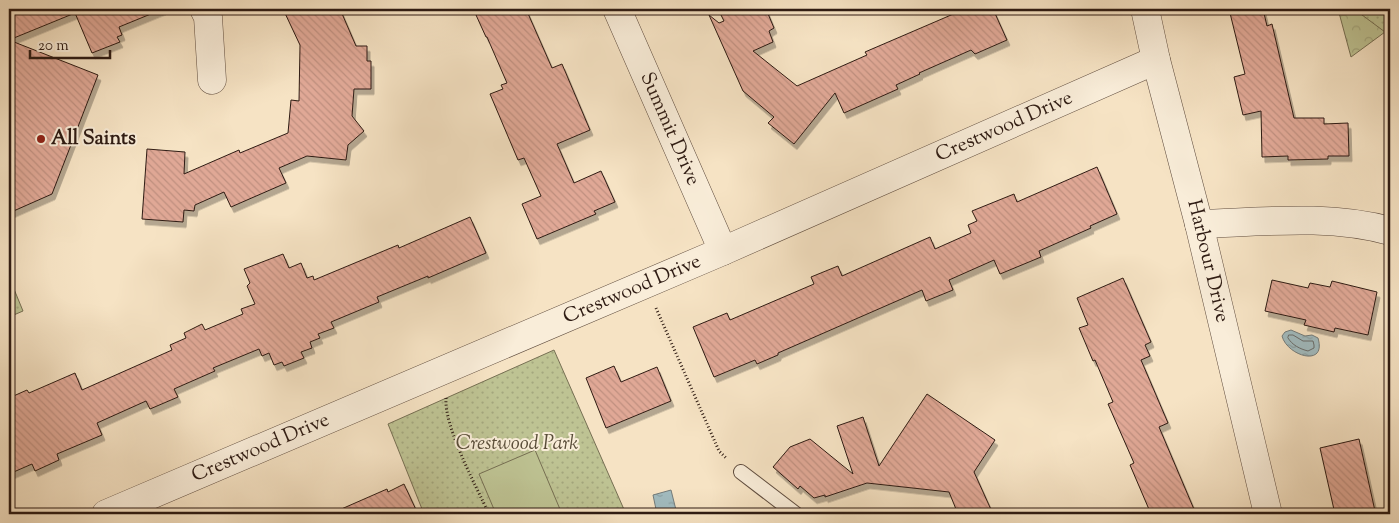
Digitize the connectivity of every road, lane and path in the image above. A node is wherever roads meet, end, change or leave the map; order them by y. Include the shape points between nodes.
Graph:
1 (204, 9) edge
2 (617, 9) edge
3 (1145, 9) edge
4 (1156, 60) junction
5 (212, 80) dead end
6 (1200, 224) junction
7 (1390, 231) edge
8 (723, 251) junction
9 (646, 283) junction
10 (448, 367) junction
11 (741, 472) joint
12 (106, 514) edge
13 (489, 514) edge
14 (796, 514) edge
15 (1268, 514) edge

1 - 5 street via 208,17
2 - 8 street, Summit Drive
3 - 4 street, Harbour Drive
4 - 6 street, Harbour Drive
4 - 8 street, Crestwood Drive
6 - 7 street via 1327,221
6 - 15 street, Harbour Drive
8 - 9 street, Crestwood Drive
9 - 10 street, Crestwood Drive
9 - 11 path via 719,450
10 - 12 street, Crestwood Drive
10 - 13 path via 445,407 459,448
11 - 14 lane

